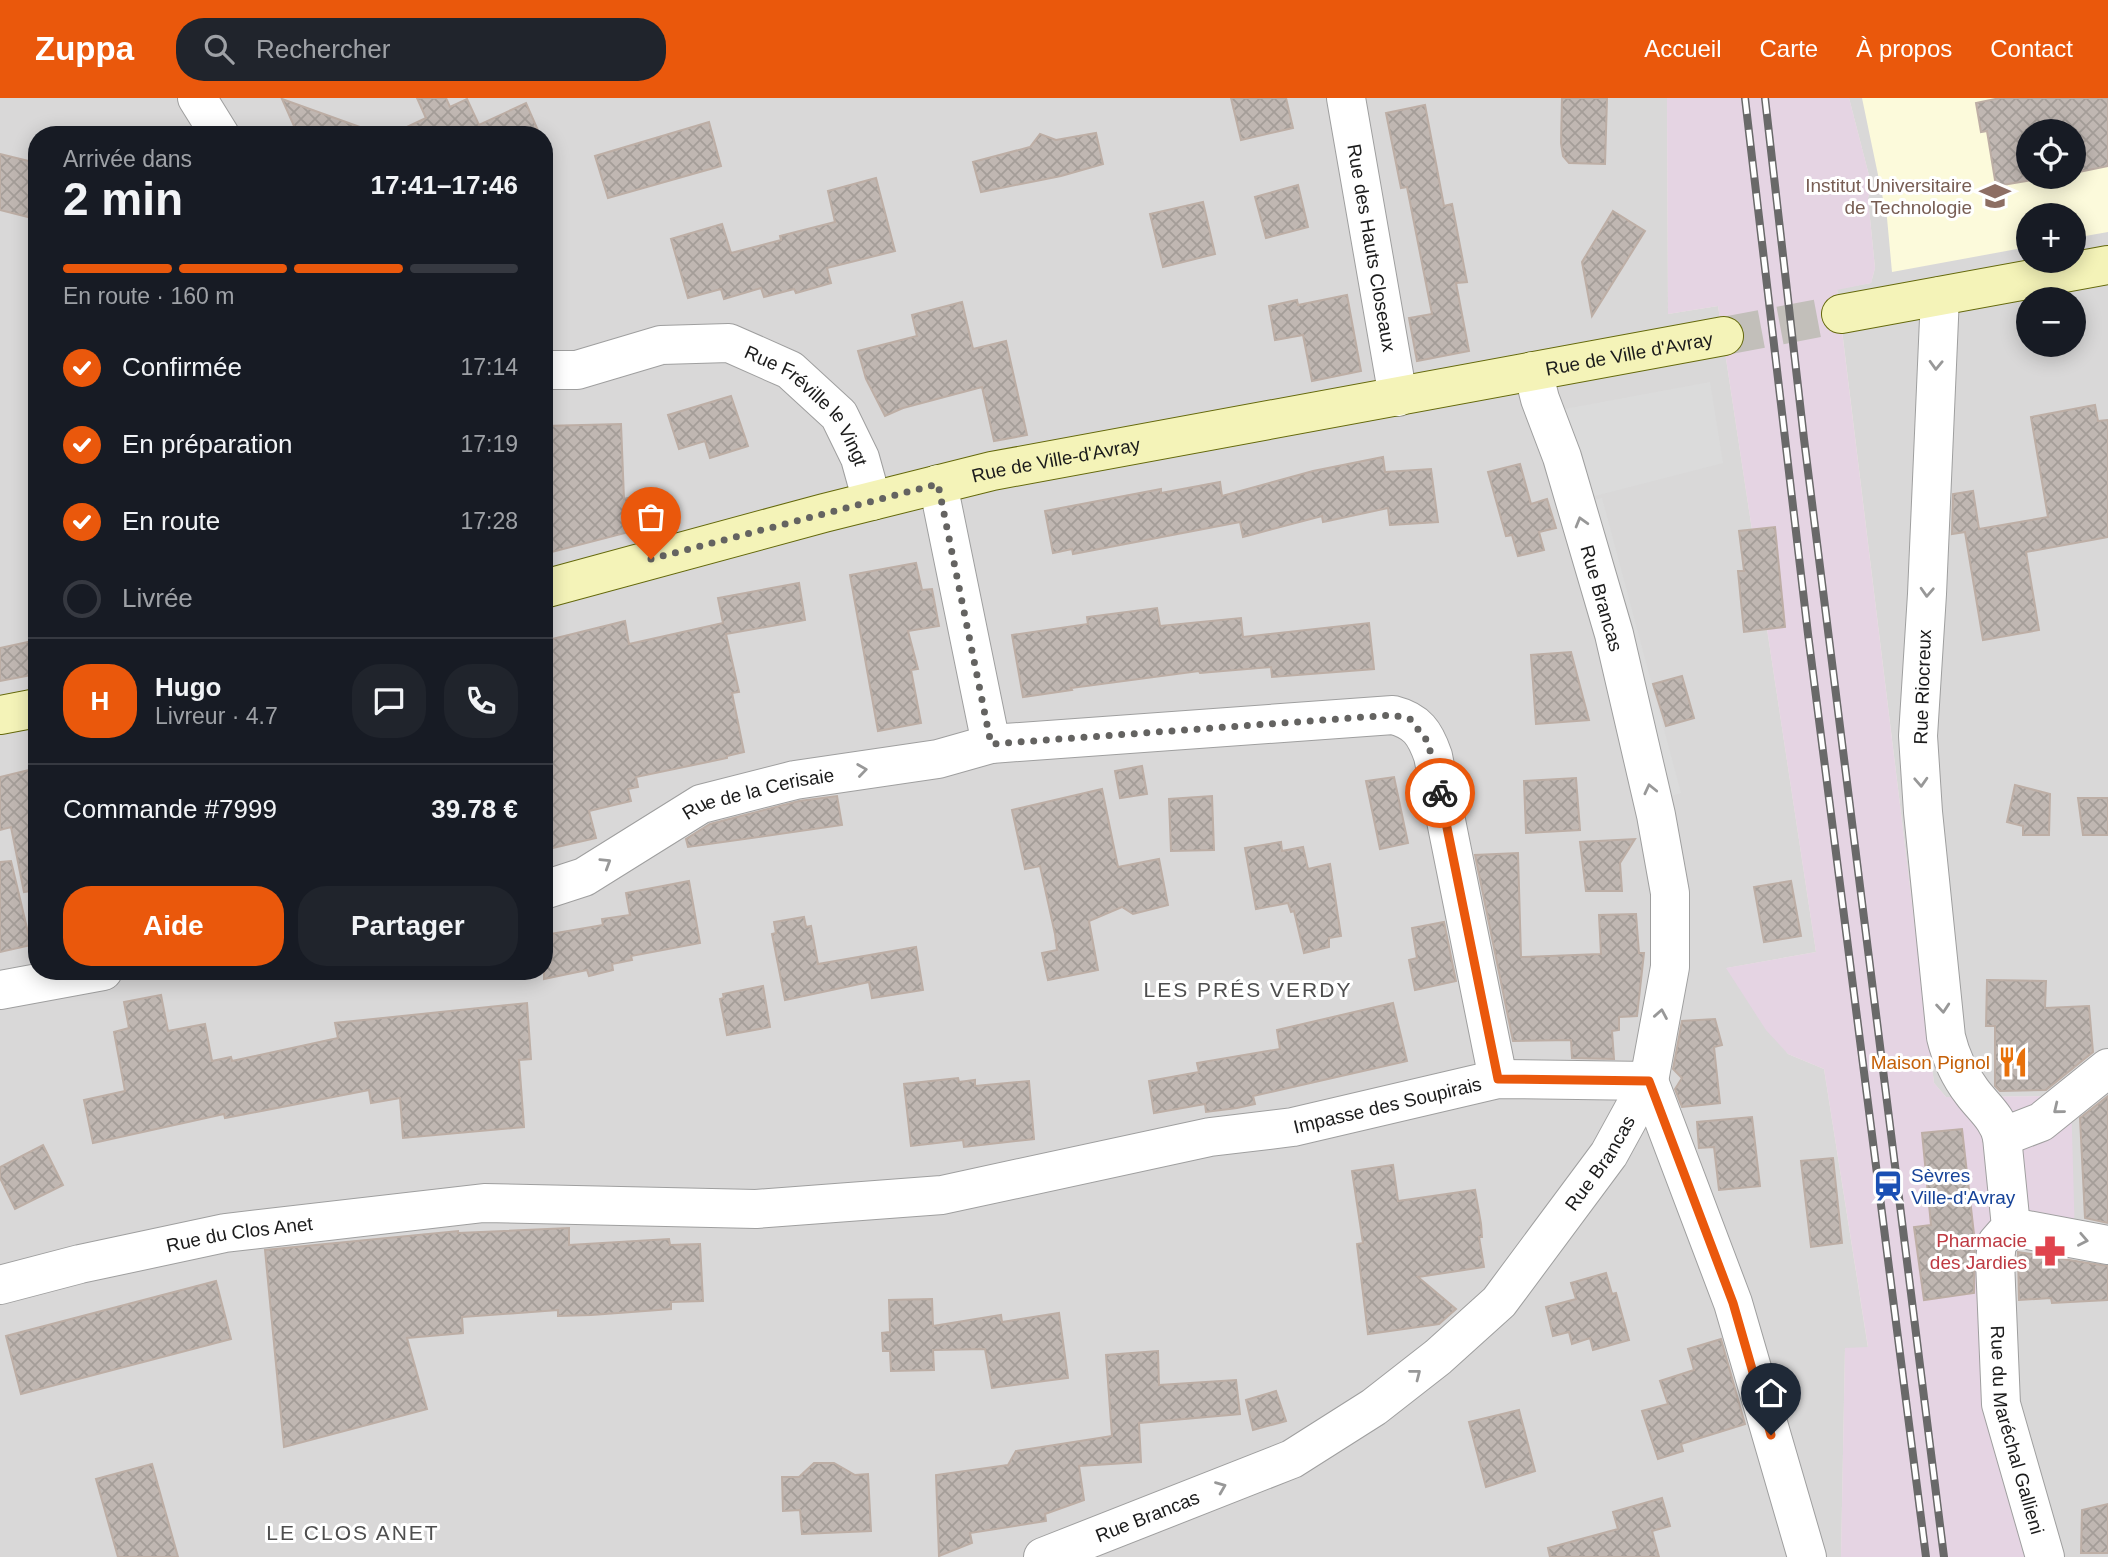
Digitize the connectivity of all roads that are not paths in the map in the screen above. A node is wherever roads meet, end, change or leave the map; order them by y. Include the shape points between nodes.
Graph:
1 (197, 98) edge
2 (1346, 98) edge
3 (214, 126) edge
4 (2108, 265) edge
5 (1940, 296) junction
6 (1841, 314) tunnel mouth
7 (1724, 336) tunnel mouth
8 (553, 370) edge
9 (1533, 371) junction
10 (1398, 397) junction
11 (938, 484) junction
12 (872, 501) junction
13 (553, 587) edge
14 (28, 710) edge
15 (0, 715) edge
16 (991, 744) junction
17 (553, 887) edge
18 (54, 980) edge
19 (0, 990) edge
20 (2108, 1068) edge
21 (1498, 1079) junction
22 (1649, 1081) junction
23 (2002, 1137) junction
24 (484, 1203) joint
25 (2011, 1227) junction
26 (2108, 1245) edge
27 (0, 1285) edge
28 (1043, 1557) edge
29 (1807, 1557) edge
30 (2045, 1557) edge

1 - 3 street
2 - 10 street, Rue des Hauts Closeaux
4 - 5 main road
5 - 6 main road
5 -> 23 street, Rue Riocreux via 1919,736 1923,812 1946,1037 1960,1075 2000,1124
7 - 9 main road, Rue de Ville d'Avray
8 - 12 street, Rue Fréville le Vingt via 577,370 661,345 729,343 790,370 839,415 860,458
9 - 10 main road, Rue de Ville-d'Avray
22 -> 9 street, Rue Brancas via 1670,967 1670,893 1614,635
10 - 11 main road, Rue de Ville-d'Avray
11 - 12 main road, Rue de Ville-d'Avray
11 - 16 street
12 - 13 main road, Rue de Ville-d'Avray
14 - 15 main road
17 -> 16 street, Rue de la Cerisaie via 584,877 701,804 795,780 938,759
16 - 21 street, Rue de la Cerisaie via 1393,715 1410,719 1433,756
18 - 19 street
20 -> 23 street via 2041,1122
21 - 22 street, Impasse des Soupirais
21 - 24 street, Impasse des Soupirais via 1293,1127 1210,1137 942,1195 756,1209
28 -> 22 street, Rue Brancas via 1292,1459 1374,1407 1438,1357 1499,1302 1609,1154
22 - 29 street via 1733,1303
23 - 25 street
24 - 27 street, Rue du Clos Anet via 225,1233
25 -> 26 street
25 - 30 street, Rue du Maréchal Gallieni via 1997,1243 1995,1261 2001,1404

